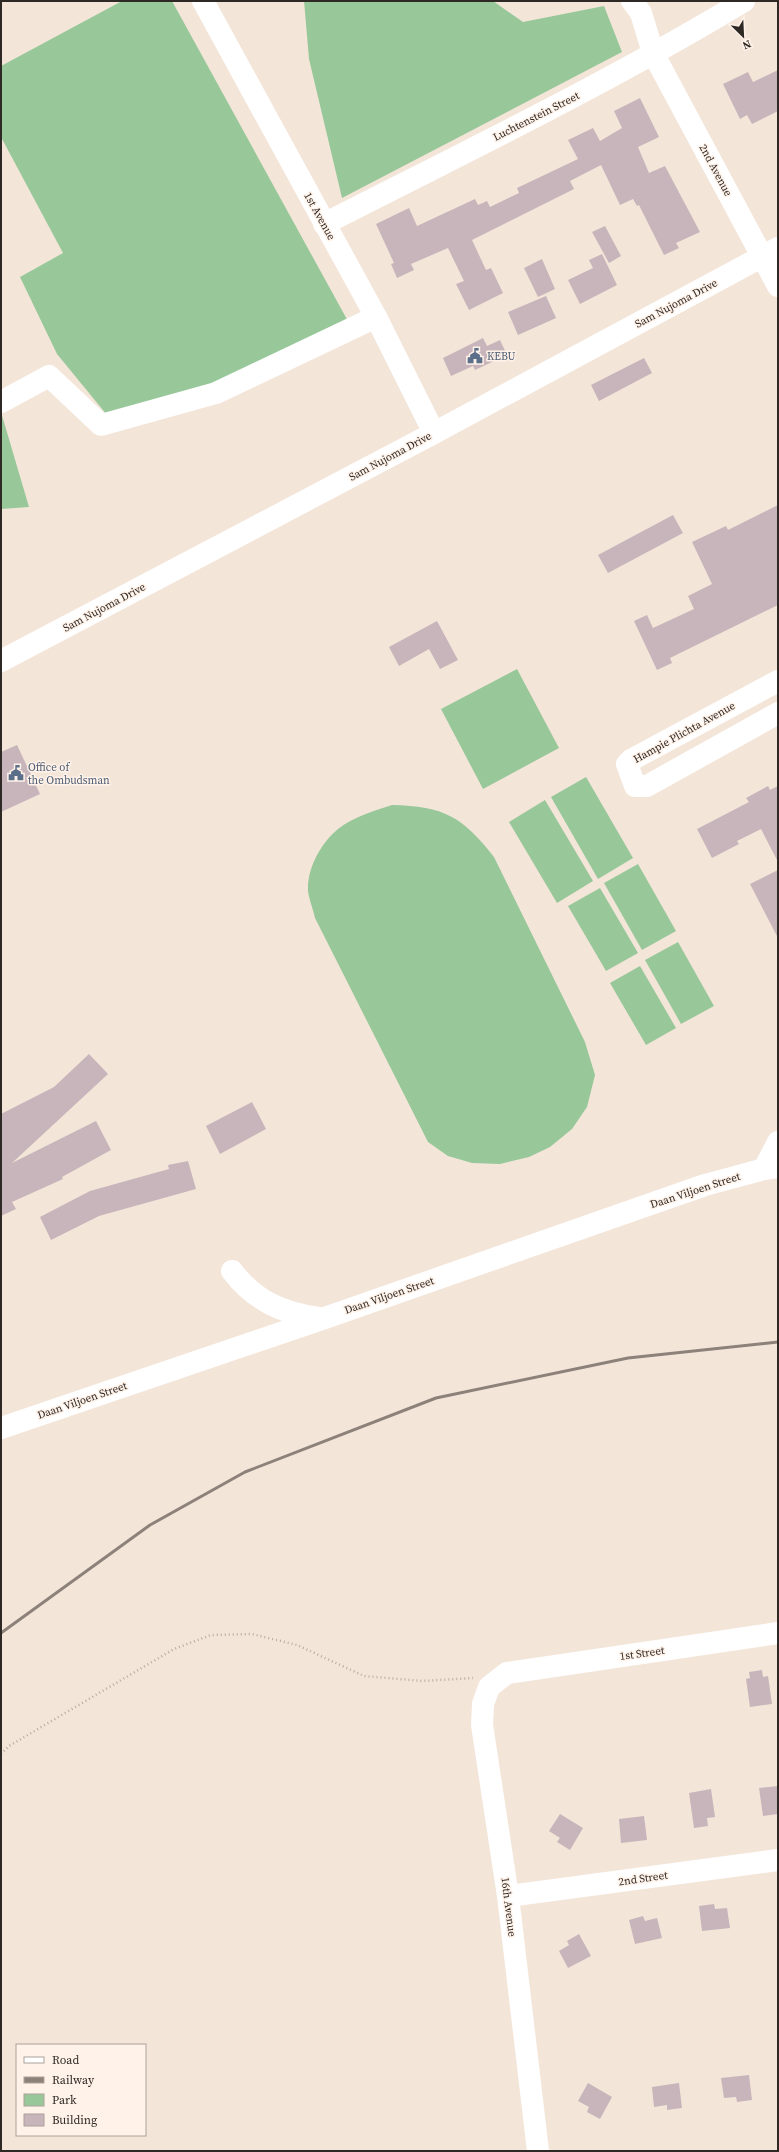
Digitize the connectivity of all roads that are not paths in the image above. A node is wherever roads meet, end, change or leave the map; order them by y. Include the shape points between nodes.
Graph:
1 (203, 1) edge
2 (632, 1) edge
3 (744, 1) edge
4 (654, 53) junction
5 (324, 224) junction
6 (770, 252) edge
7 (778, 286) edge
8 (376, 317) junction
9 (1, 402) edge
10 (434, 433) junction
11 (1, 661) edge
12 (778, 681) edge
13 (778, 713) edge
14 (778, 1142) edge
15 (771, 1168) edge
16 (232, 1272) dead end
17 (322, 1319) junction
18 (1, 1428) edge
19 (778, 1633) edge
20 (507, 1673) joint
21 (778, 1860) edge
22 (508, 1896) junction
23 (538, 2151) edge

1 - 5 street, 1st Avenue
2 - 4 street, 2nd Avenue via 641,13
3 - 4 street, Luchtenstein Street
4 - 5 street, Luchtenstein Street
4 - 6 street, 2nd Avenue
5 - 8 street, 1st Avenue
6 - 7 street, 2nd Avenue
6 - 10 street, Sam Nujoma Drive
8 - 9 street via 216,393 101,425 49,376
8 - 10 street, 1st Avenue
10 - 11 street, Sam Nujoma Drive
12 - 13 street, Hampie Plichta Avenue via 631,760 627,768 635,786 647,786
14 - 15 street
15 - 17 street, Daan Viljoen Street via 705,1185
16 - 17 street via 264,1302 293,1314
17 - 18 street, Daan Viljoen Street
19 - 20 street, 1st Street
20 - 22 street, 16th Avenue via 489,1687 483,1704 482,1725
21 - 22 street, 2nd Street
22 - 23 street, 16th Avenue

